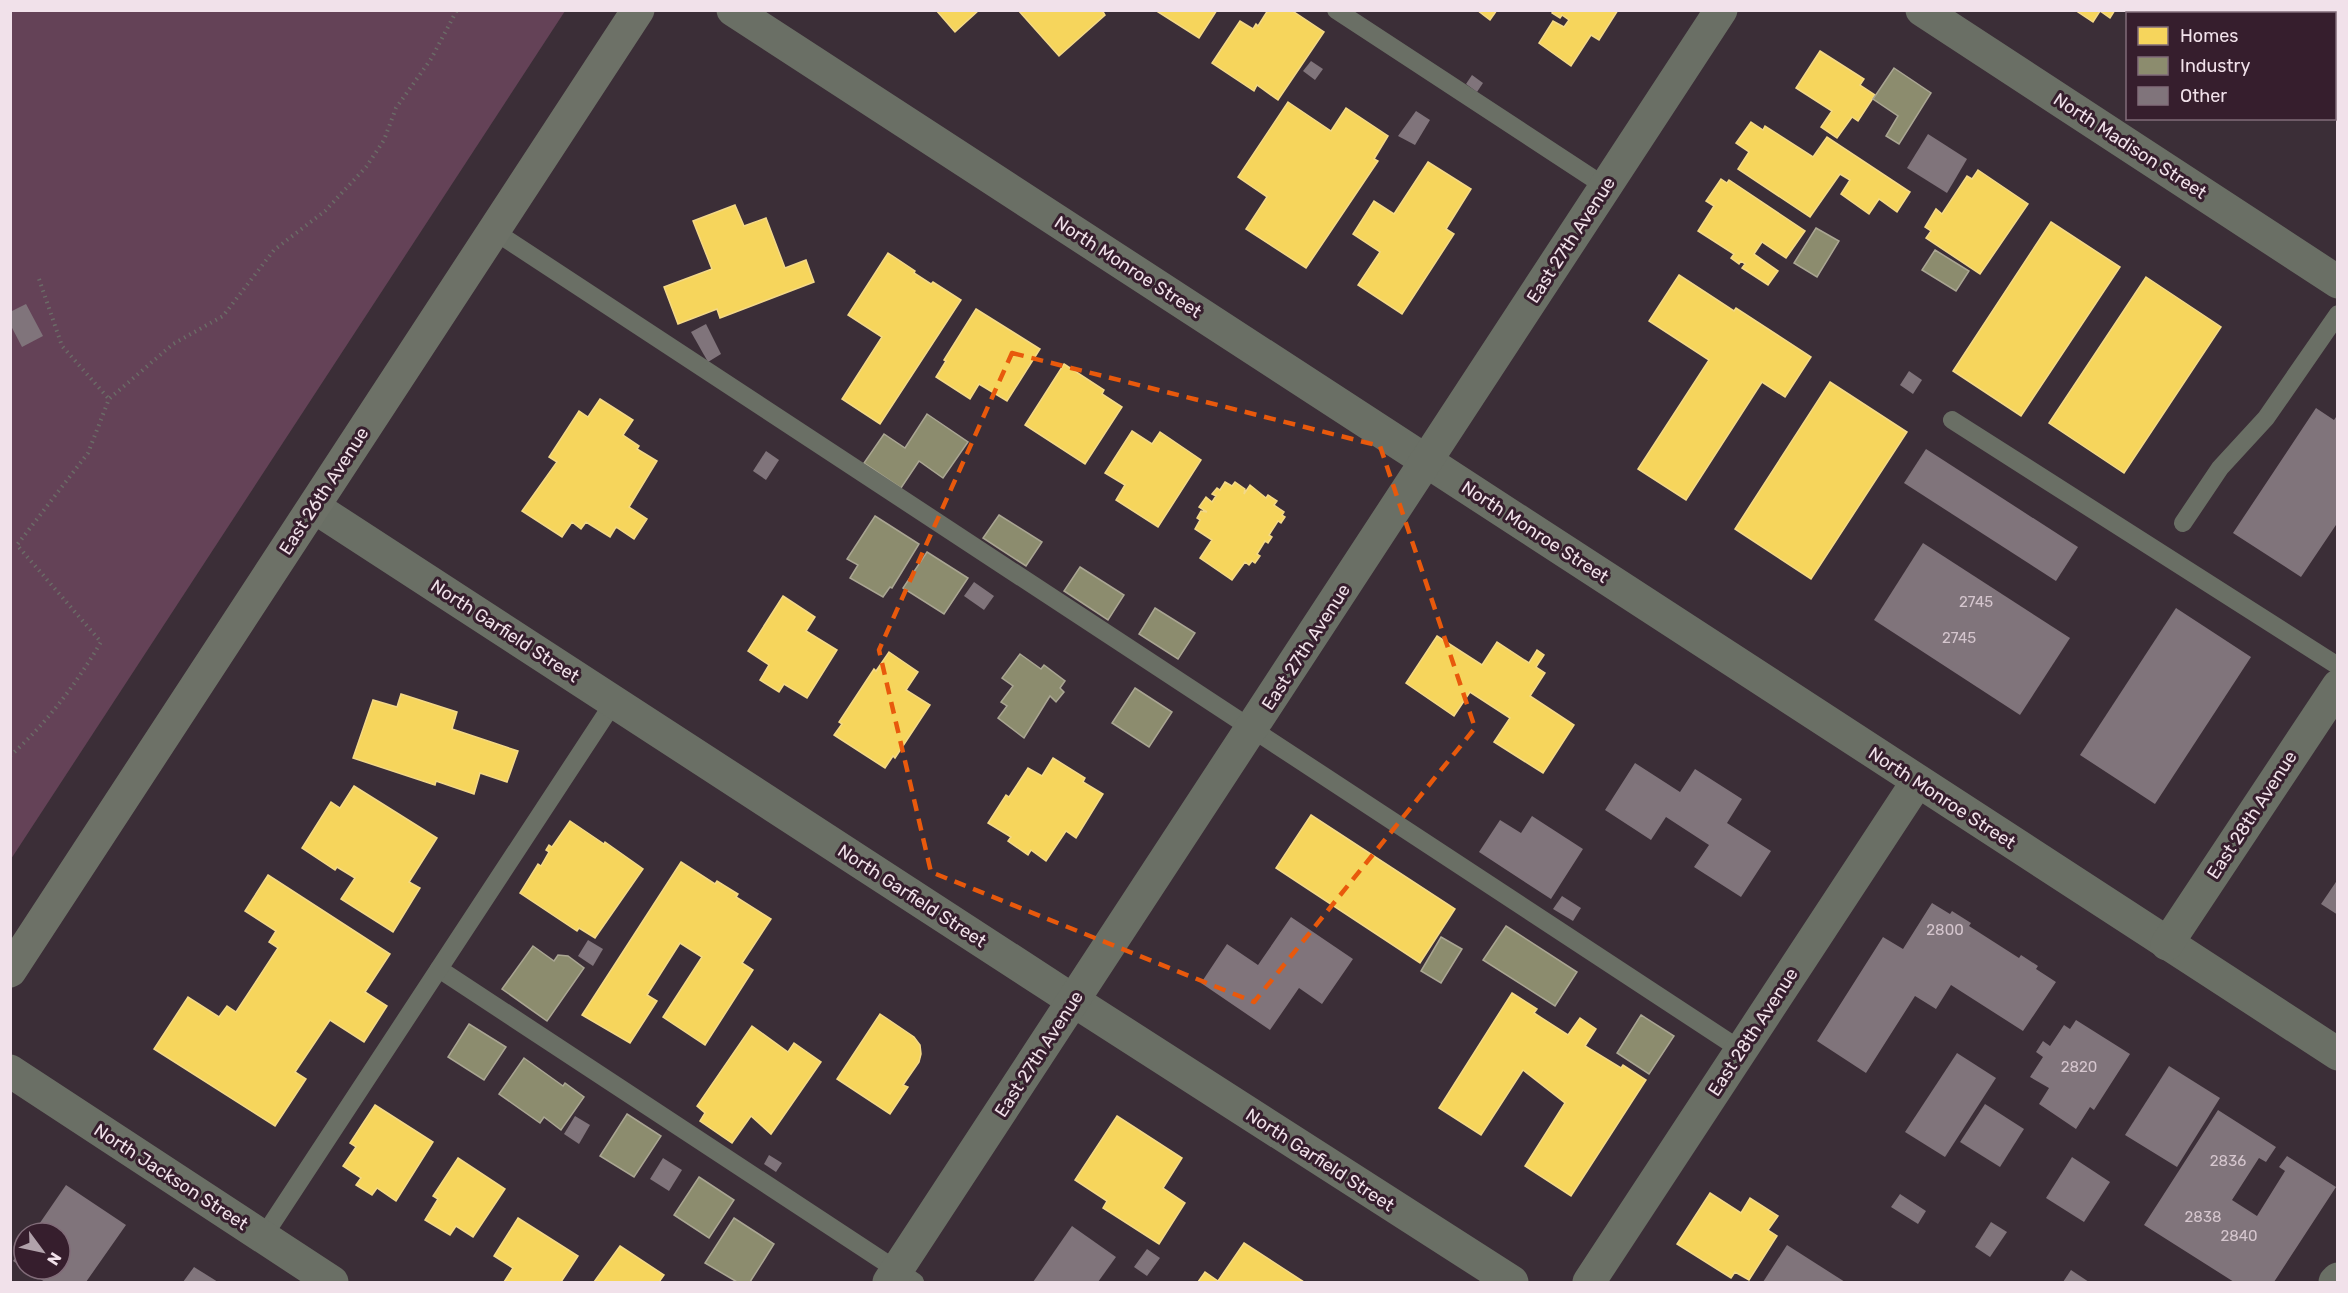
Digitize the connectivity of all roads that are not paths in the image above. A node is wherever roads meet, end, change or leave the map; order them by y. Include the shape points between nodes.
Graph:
1 (638, 10) edge
2 (733, 10) edge
3 (1336, 10) edge
4 (1720, 10) edge
5 (1923, 10) edge
6 (1606, 187) junction
7 (494, 231) junction
8 (2337, 282) edge
9 (2337, 314) edge
10 (1952, 420) dead end
11 (1427, 462) junction
12 (314, 507) junction
13 (2183, 523) dead end
14 (2337, 666) edge
15 (2337, 686) edge
16 (614, 702) junction
17 (1252, 730) junction
18 (1917, 782) junction
19 (2167, 944) junction
20 (439, 969) junction
21 (10, 971) edge
22 (1074, 1001) junction
23 (1741, 1050) junction
24 (2337, 1054) edge
25 (10, 1071) edge
26 (263, 1237) junction
27 (901, 1278) edge
28 (332, 1282) edge
29 (1512, 1282) edge
30 (1589, 1282) edge

1 - 7 street, East 26th Avenue
2 - 11 street, North Monroe Street
3 - 6 lane
4 - 6 street, East 27th Avenue
5 - 8 street, North Madison Street
6 - 11 street, East 27th Avenue
7 - 12 street, East 26th Avenue
7 - 17 lane
9 - 13 lane via 2266,418 2220,468
10 - 14 lane
11 - 17 street, East 27th Avenue
11 - 18 street, North Monroe Street
12 - 16 street, North Garfield Street
12 - 21 street, East 26th Avenue
15 - 19 street, East 28th Avenue
16 - 20 lane
16 - 22 street, North Garfield Street
17 - 22 street, East 27th Avenue
17 - 23 lane
18 - 19 street, North Monroe Street
18 - 23 street, East 28th Avenue
19 - 24 street, North Monroe Street
20 - 26 lane
20 - 27 lane
22 - 27 street, East 27th Avenue
22 - 29 street, North Garfield Street
23 - 30 street, East 28th Avenue
25 - 26 street, North Jackson Street
26 - 28 street, North Jackson Street

